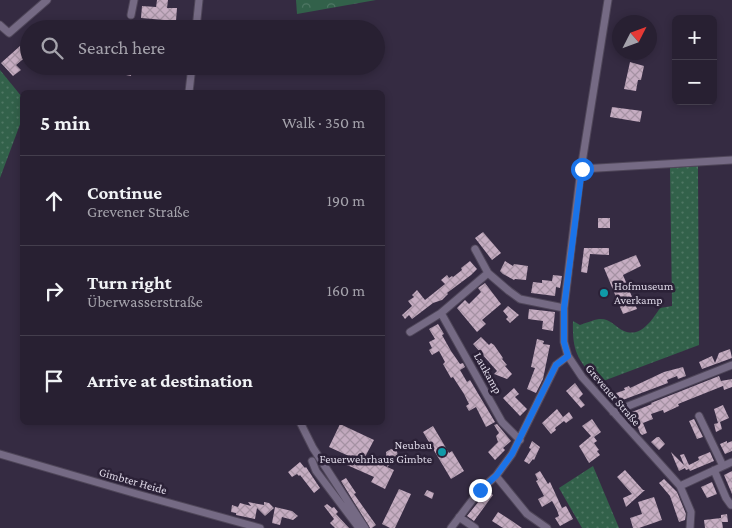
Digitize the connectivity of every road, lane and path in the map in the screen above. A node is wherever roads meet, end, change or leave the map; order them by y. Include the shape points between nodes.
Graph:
1 (47, 0) edge
2 (134, 0) edge
3 (199, 0) edge
4 (608, 0) edge
5 (131, 15) dead end
6 (24, 20) edge
7 (197, 20) edge
8 (20, 23) edge
9 (0, 25) edge
10 (191, 75) edge
11 (189, 90) edge
12 (732, 160) edge
13 (582, 169) junction
14 (475, 249) dead end
15 (488, 273) junction
16 (564, 308) junction
17 (441, 313) junction
18 (410, 332) dead end
19 (568, 356) junction
20 (732, 365) edge
21 (612, 412) junction
22 (699, 416) dead end
23 (302, 425) edge
24 (520, 440) junction
25 (0, 454) edge
26 (312, 461) dead end
27 (732, 462) edge
28 (723, 466) junction
29 (714, 470) junction
30 (496, 476) junction
31 (680, 486) junction
32 (731, 505) edge
33 (459, 517) junction
34 (260, 528) edge
35 (359, 528) edge
36 (365, 528) edge
37 (451, 528) edge
38 (475, 528) edge
39 (547, 528) edge
40 (690, 528) edge

1 - 6 street
2 - 5 street
3 - 7 street
4 - 13 street, Grevener Straße
8 - 9 street via 9,33
10 - 11 street
12 - 13 street
13 - 16 street, Grevener Straße
14 - 15 street
15 - 16 street via 520,299
15 - 17 street
16 - 19 street, Grevener Straße via 564,342
17 - 18 street
17 - 24 street, Laukamp via 502,422
19 - 21 street, Grevener Straße
19 - 24 street via 556,365
20 - 21 street
21 - 31 street, Grevener Straße
22 - 28 street
23 - 36 street
24 - 30 street
25 - 34 street, Gimbter Heide
26 - 35 street
27 - 28 street
28 - 29 street
29 - 31 street
29 - 32 street
30 - 33 street
30 - 39 street via 527,514
31 - 40 street, Grevener Straße via 691,512
33 - 37 street
33 - 38 street

